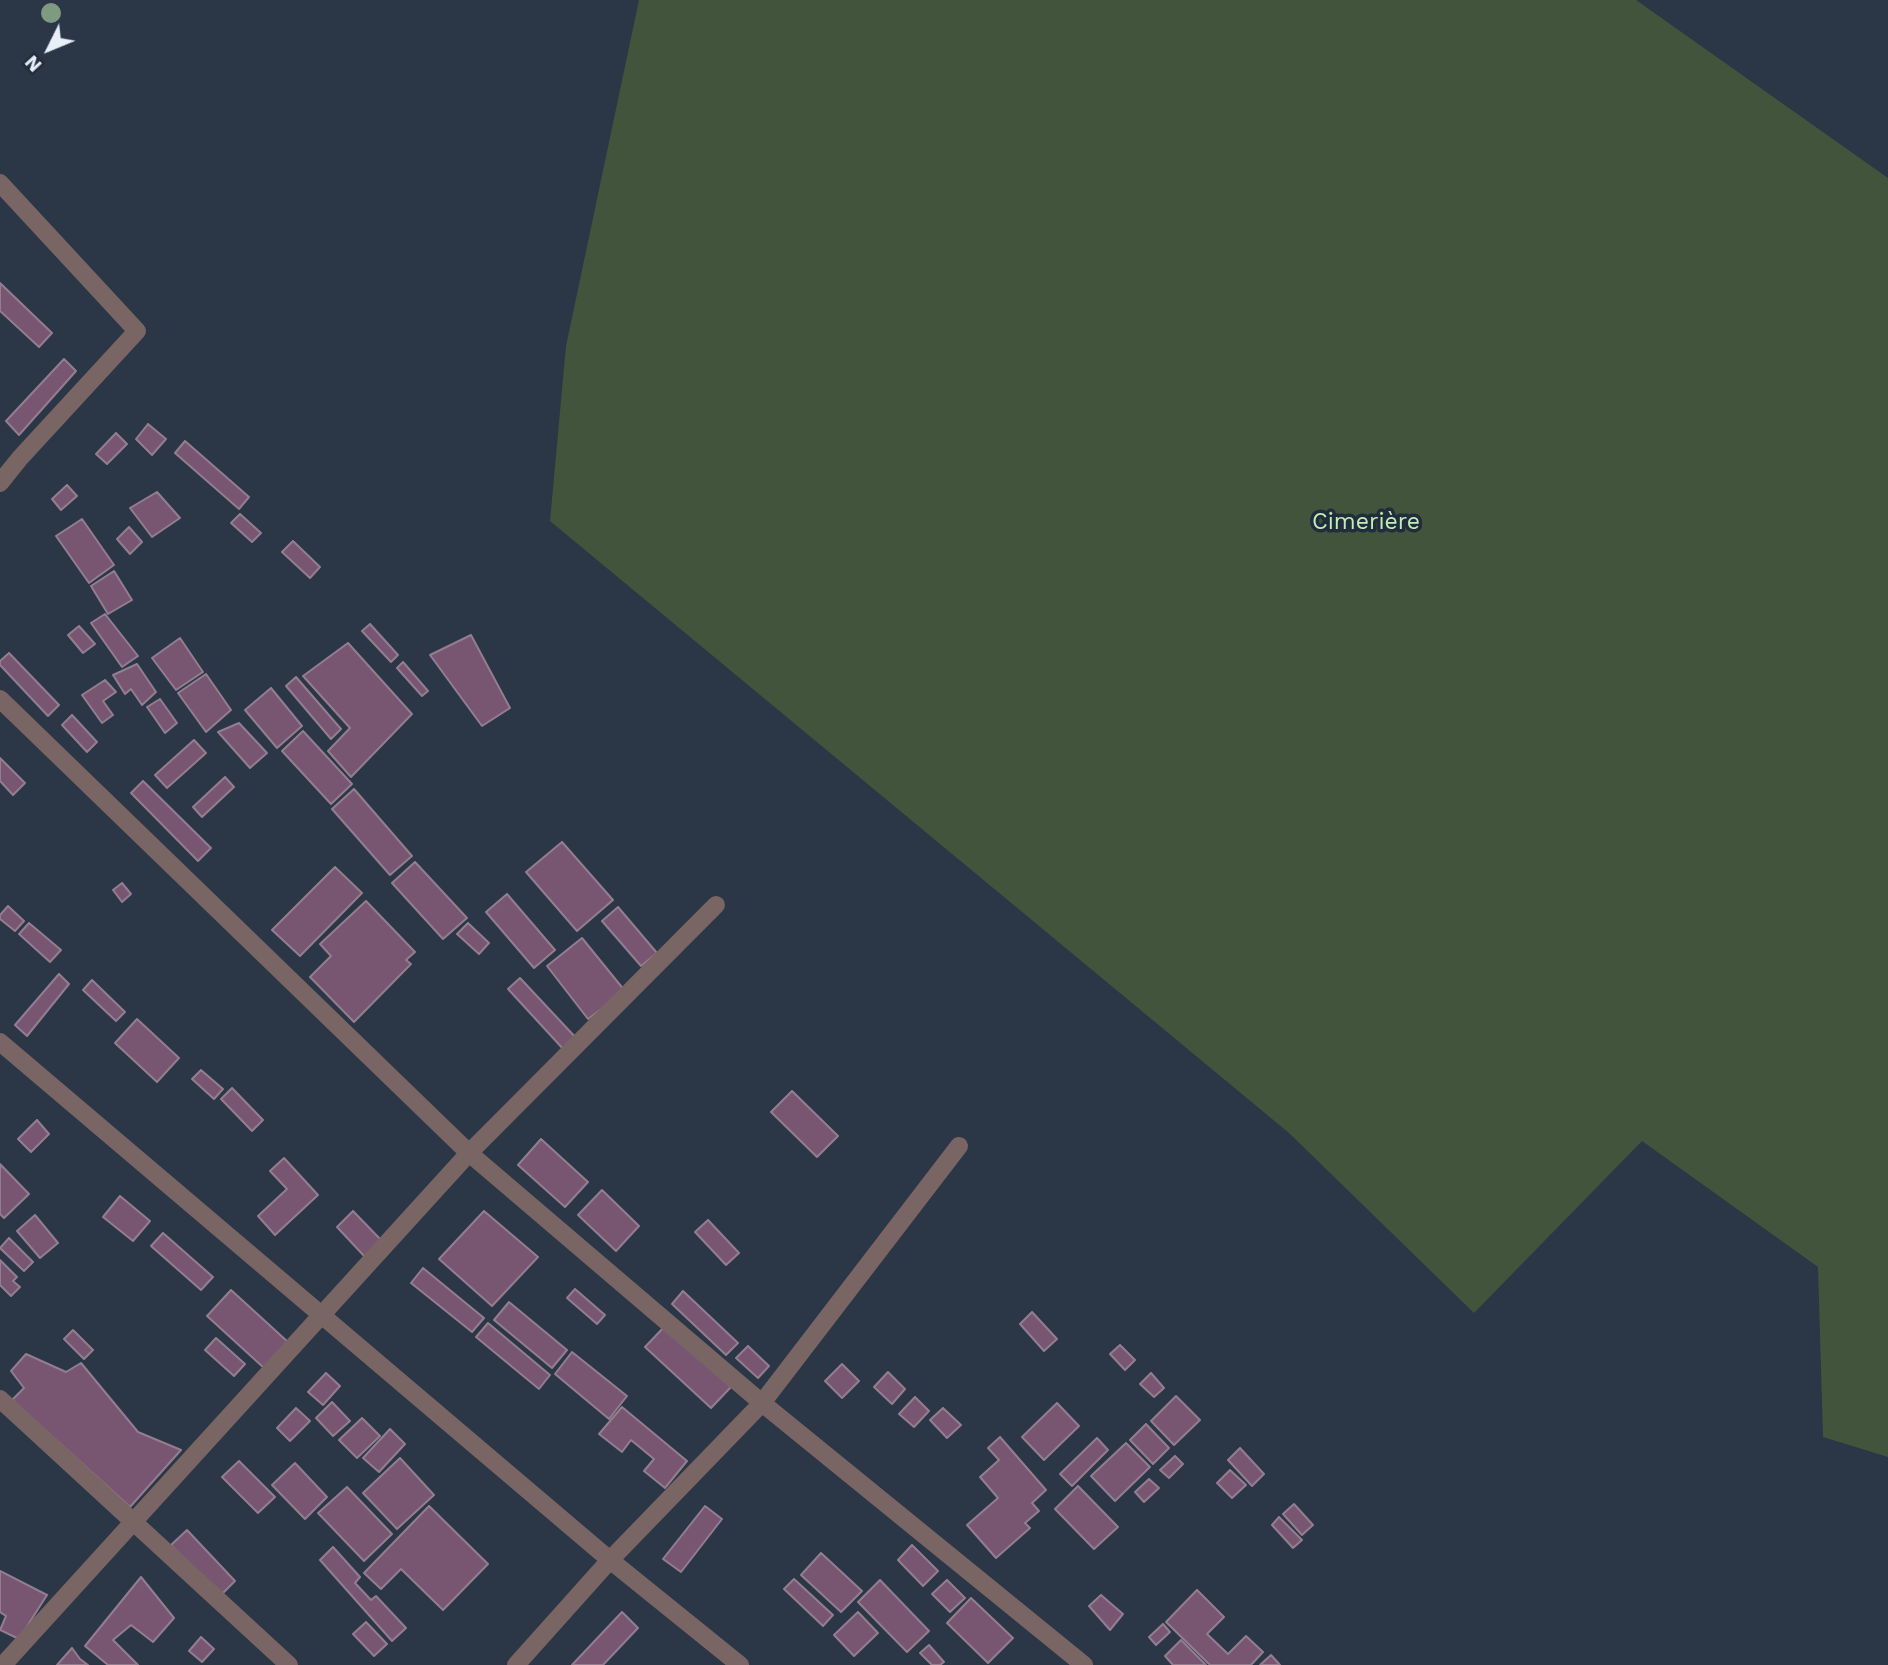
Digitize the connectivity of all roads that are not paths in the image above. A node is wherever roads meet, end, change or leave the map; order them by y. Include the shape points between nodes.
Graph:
1 (0, 183) edge
2 (0, 483) edge
3 (0, 699) edge
4 (716, 905) dead end
5 (0, 1042) edge
6 (959, 1146) dead end
7 (469, 1153) junction
8 (321, 1314) junction
9 (0, 1399) edge
10 (762, 1404) junction
11 (133, 1522) junction
12 (610, 1560) junction
13 (3, 1665) edge
14 (289, 1665) edge
15 (516, 1665) edge
16 (740, 1665) edge
17 (1084, 1665) edge

1 - 2 street via 137,331
3 - 7 street
4 - 7 street
5 - 8 street
6 - 10 street
7 - 8 street
7 - 10 street
8 - 11 street
8 - 12 street
9 - 11 street
10 - 12 street
10 - 17 street
11 - 13 street
11 - 14 street
12 - 15 street
12 - 16 street

